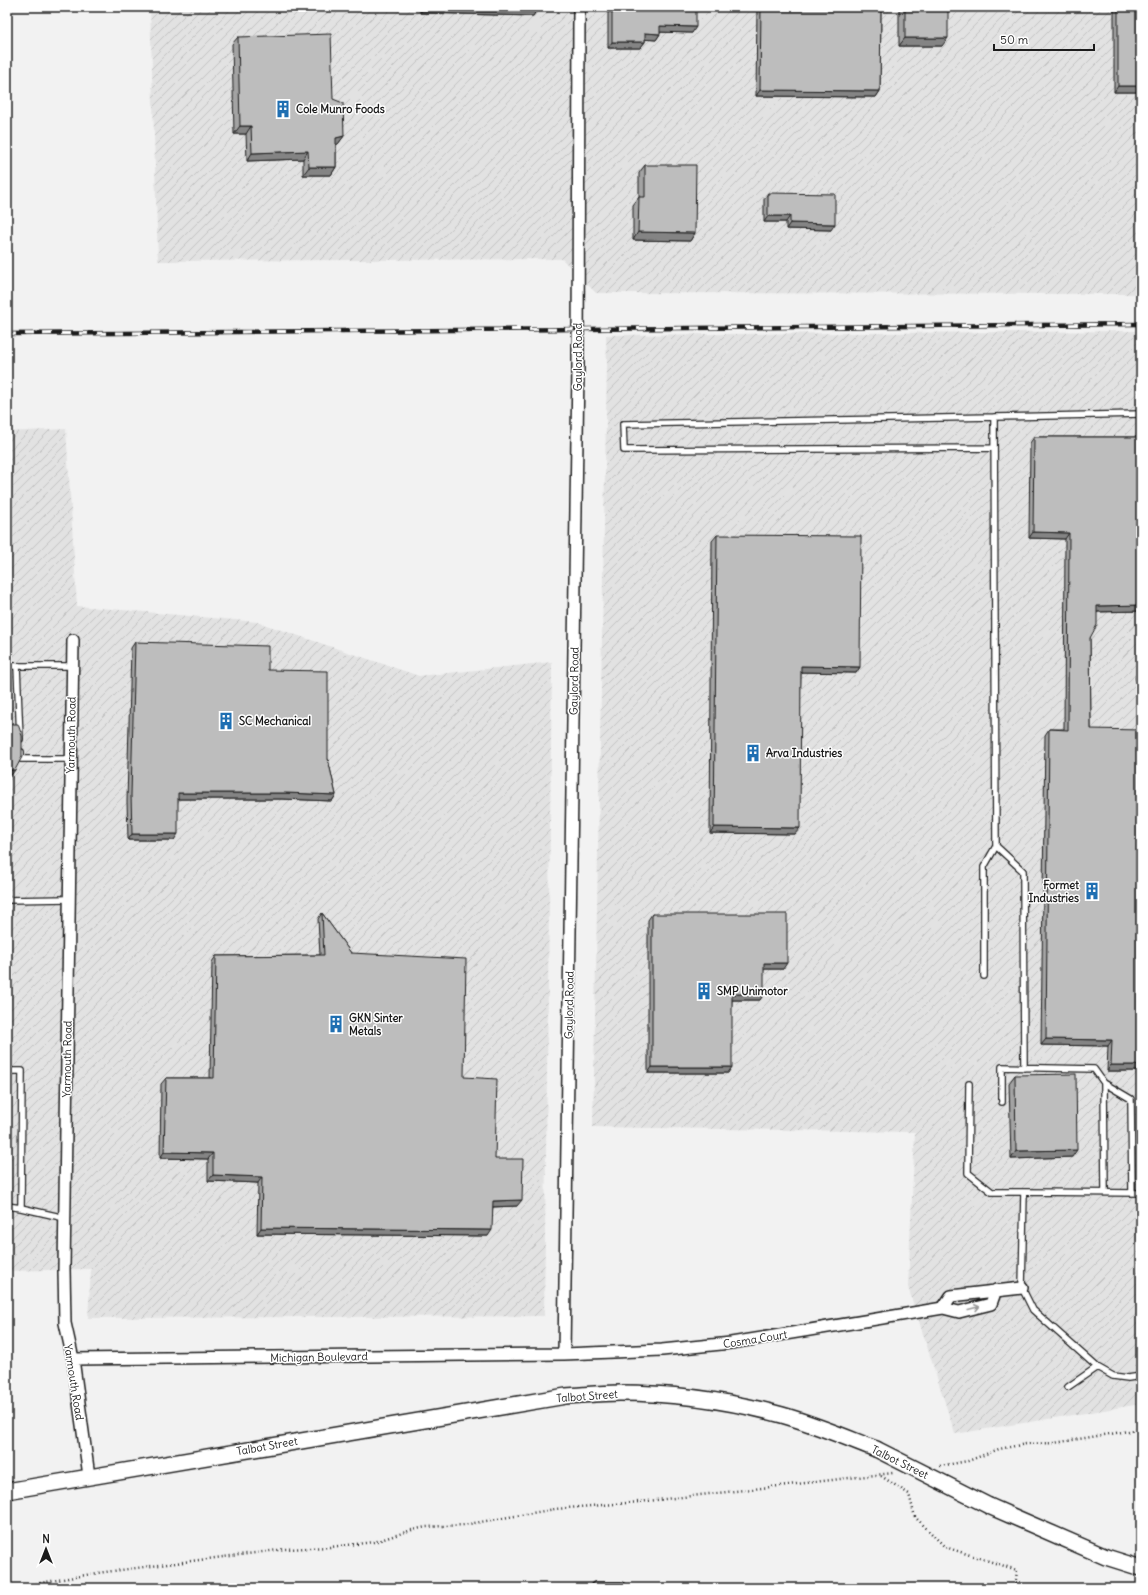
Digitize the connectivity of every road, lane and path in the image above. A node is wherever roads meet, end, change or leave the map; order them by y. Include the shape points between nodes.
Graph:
1 (579, 7) edge
2 (1141, 414) edge
3 (994, 417) junction
4 (994, 448) junction
5 (73, 640) dead end
6 (7, 666) edge
7 (18, 666) junction
8 (72, 666) junction
9 (70, 759) junction
10 (996, 846) junction
11 (69, 899) junction
12 (7, 900) edge
13 (984, 976) dead end
14 (1024, 1068) junction
15 (7, 1071) edge
16 (1104, 1083) junction
17 (969, 1084) dead end
18 (1002, 1102) dead end
19 (1024, 1192) junction
20 (1105, 1192) junction
21 (1132, 1193) junction
22 (1141, 1193) edge
23 (7, 1206) edge
24 (21, 1208) junction
25 (65, 1218) junction
26 (1022, 1288) junction
27 (996, 1290) junction
28 (943, 1308) junction
29 (564, 1354) junction
30 (73, 1360) junction
31 (1097, 1367) junction
32 (1141, 1376) edge
33 (1068, 1387) dead end
34 (1141, 1429) edge
35 (939, 1466) dead end
36 (895, 1473) dead end
37 (88, 1476) junction
38 (880, 1476) junction
39 (7, 1490) edge
40 (1141, 1568) edge
41 (12, 1588) edge
42 (596, 1588) edge
43 (621, 1588) edge
44 (1015, 1588) edge

1 - 29 street, Gaylord Road via 578,368
2 - 3 lane
3 - 4 lane
3 - 4 lane via 623,424 624,450
4 - 10 lane
5 - 8 street, Yarmouth Road
6 - 7 lane
7 - 8 lane
7 - 9 lane via 21,759
8 - 9 street, Yarmouth Road
9 - 11 street, Yarmouth Road
10 - 13 lane via 984,867
10 - 14 lane via 1023,871
11 - 12 lane
11 - 25 street, Yarmouth Road
14 - 16 lane via 1094,1068
14 - 18 lane via 1002,1067
15 - 24 lane via 22,1071
16 - 20 lane
16 - 21 lane via 1131,1099
17 - 19 lane via 968,1173 992,1192
19 - 20 lane
19 - 26 lane
20 - 21 lane
21 - 22 lane
23 - 24 lane
24 - 25 lane
25 - 30 street, Yarmouth Road via 65,1323
26 - 27 street
26 - 31 lane via 1033,1310
27 - 28 street via 951,1296
28 -> 27 street, Cosma Court via 959,1312 991,1304
28 - 29 street, Cosma Court via 731,1343 662,1350
29 - 30 street, Michigan Boulevard
30 - 37 street, Yarmouth Road
31 - 32 lane via 1113,1376
31 - 33 lane
34 - 35 path via 1054,1443 1026,1444 999,1449 968,1462
36 - 38 path
37 - 39 main road, Talbot Street
37 - 40 main road, Talbot Street, bridge via 566,1396 621,1393 675,1396 728,1403 782,1415 830,1430 876,1449 989,1506 1106,1557
38 - 41 path via 555,1509 463,1525 419,1528 374,1542 97,1573
38 - 44 path via 909,1494 915,1517 945,1547 1018,1570
42 - 43 street

